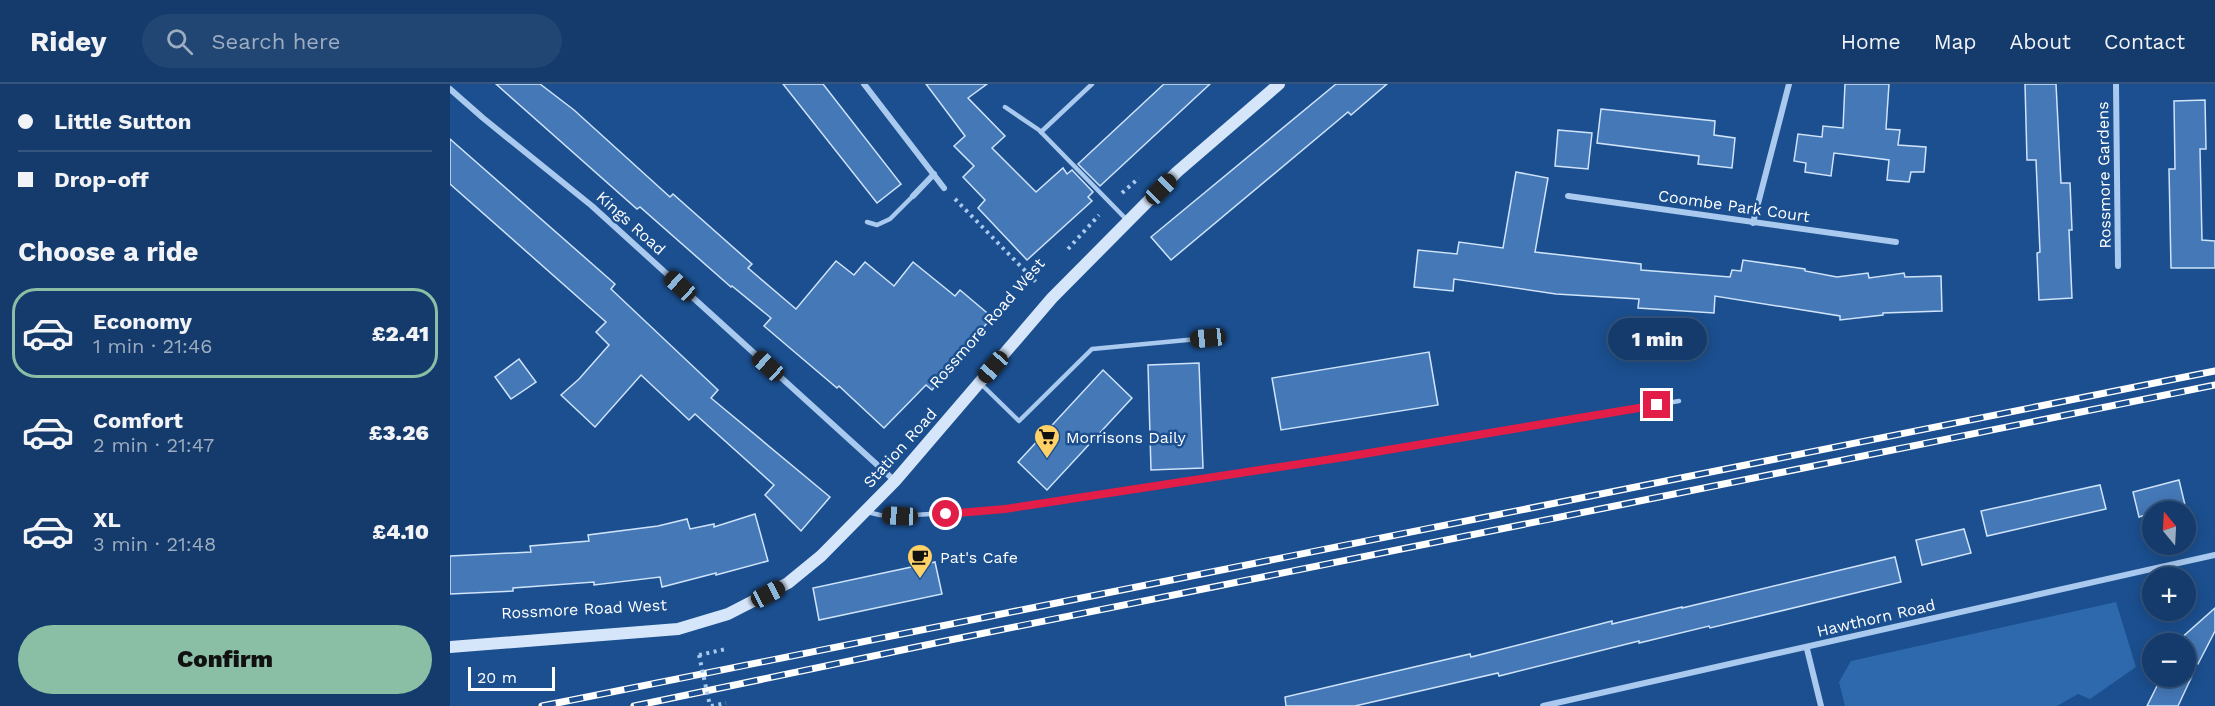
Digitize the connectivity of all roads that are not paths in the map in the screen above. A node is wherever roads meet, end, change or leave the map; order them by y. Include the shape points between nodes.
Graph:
1 (864, 84) edge
2 (1092, 84) edge
3 (1279, 84) edge
4 (1790, 84) edge
5 (2116, 84) edge
6 (450, 89) edge
7 (1005, 106) dead end
8 (1041, 132) junction
9 (934, 174) junction
10 (945, 188) road end
11 (913, 196) joint
12 (1568, 196) dead end
13 (1128, 221) junction
14 (867, 222) dead end
15 (1753, 223) junction
16 (1896, 242) dead end
17 (2118, 266) dead end
18 (1208, 338) dead end
19 (979, 382) junction
20 (1679, 401) dead end
21 (895, 481) junction
22 (865, 511) junction
23 (2215, 555) edge
24 (450, 646) edge
25 (1807, 649) junction
26 (1543, 706) edge
27 (1821, 706) edge

1 - 9 street
2 - 8 lane
3 - 13 main road, Station Road via 1177,172
4 - 15 street
5 - 17 street, Rossmore Gardens
6 - 21 street, Kings Road via 592,206
7 - 8 lane
8 - 13 lane
9 - 10 street
9 - 11 street
11 - 14 lane via 890,219 877,225
12 - 15 street, Coombe Park Court
13 - 19 main road, Station Road via 1052,298
15 - 16 street, Coombe Park Court
18 - 19 lane via 1092,349 1019,420
19 - 21 main road, Station Road
20 - 22 lane via 1005,509 900,516
21 - 22 main road, Station Road
22 - 24 main road, Station Road via 788,583 728,614 678,628
23 - 25 street, Hawthorn Road
25 - 26 street, Hawthorn Road
25 - 27 street

